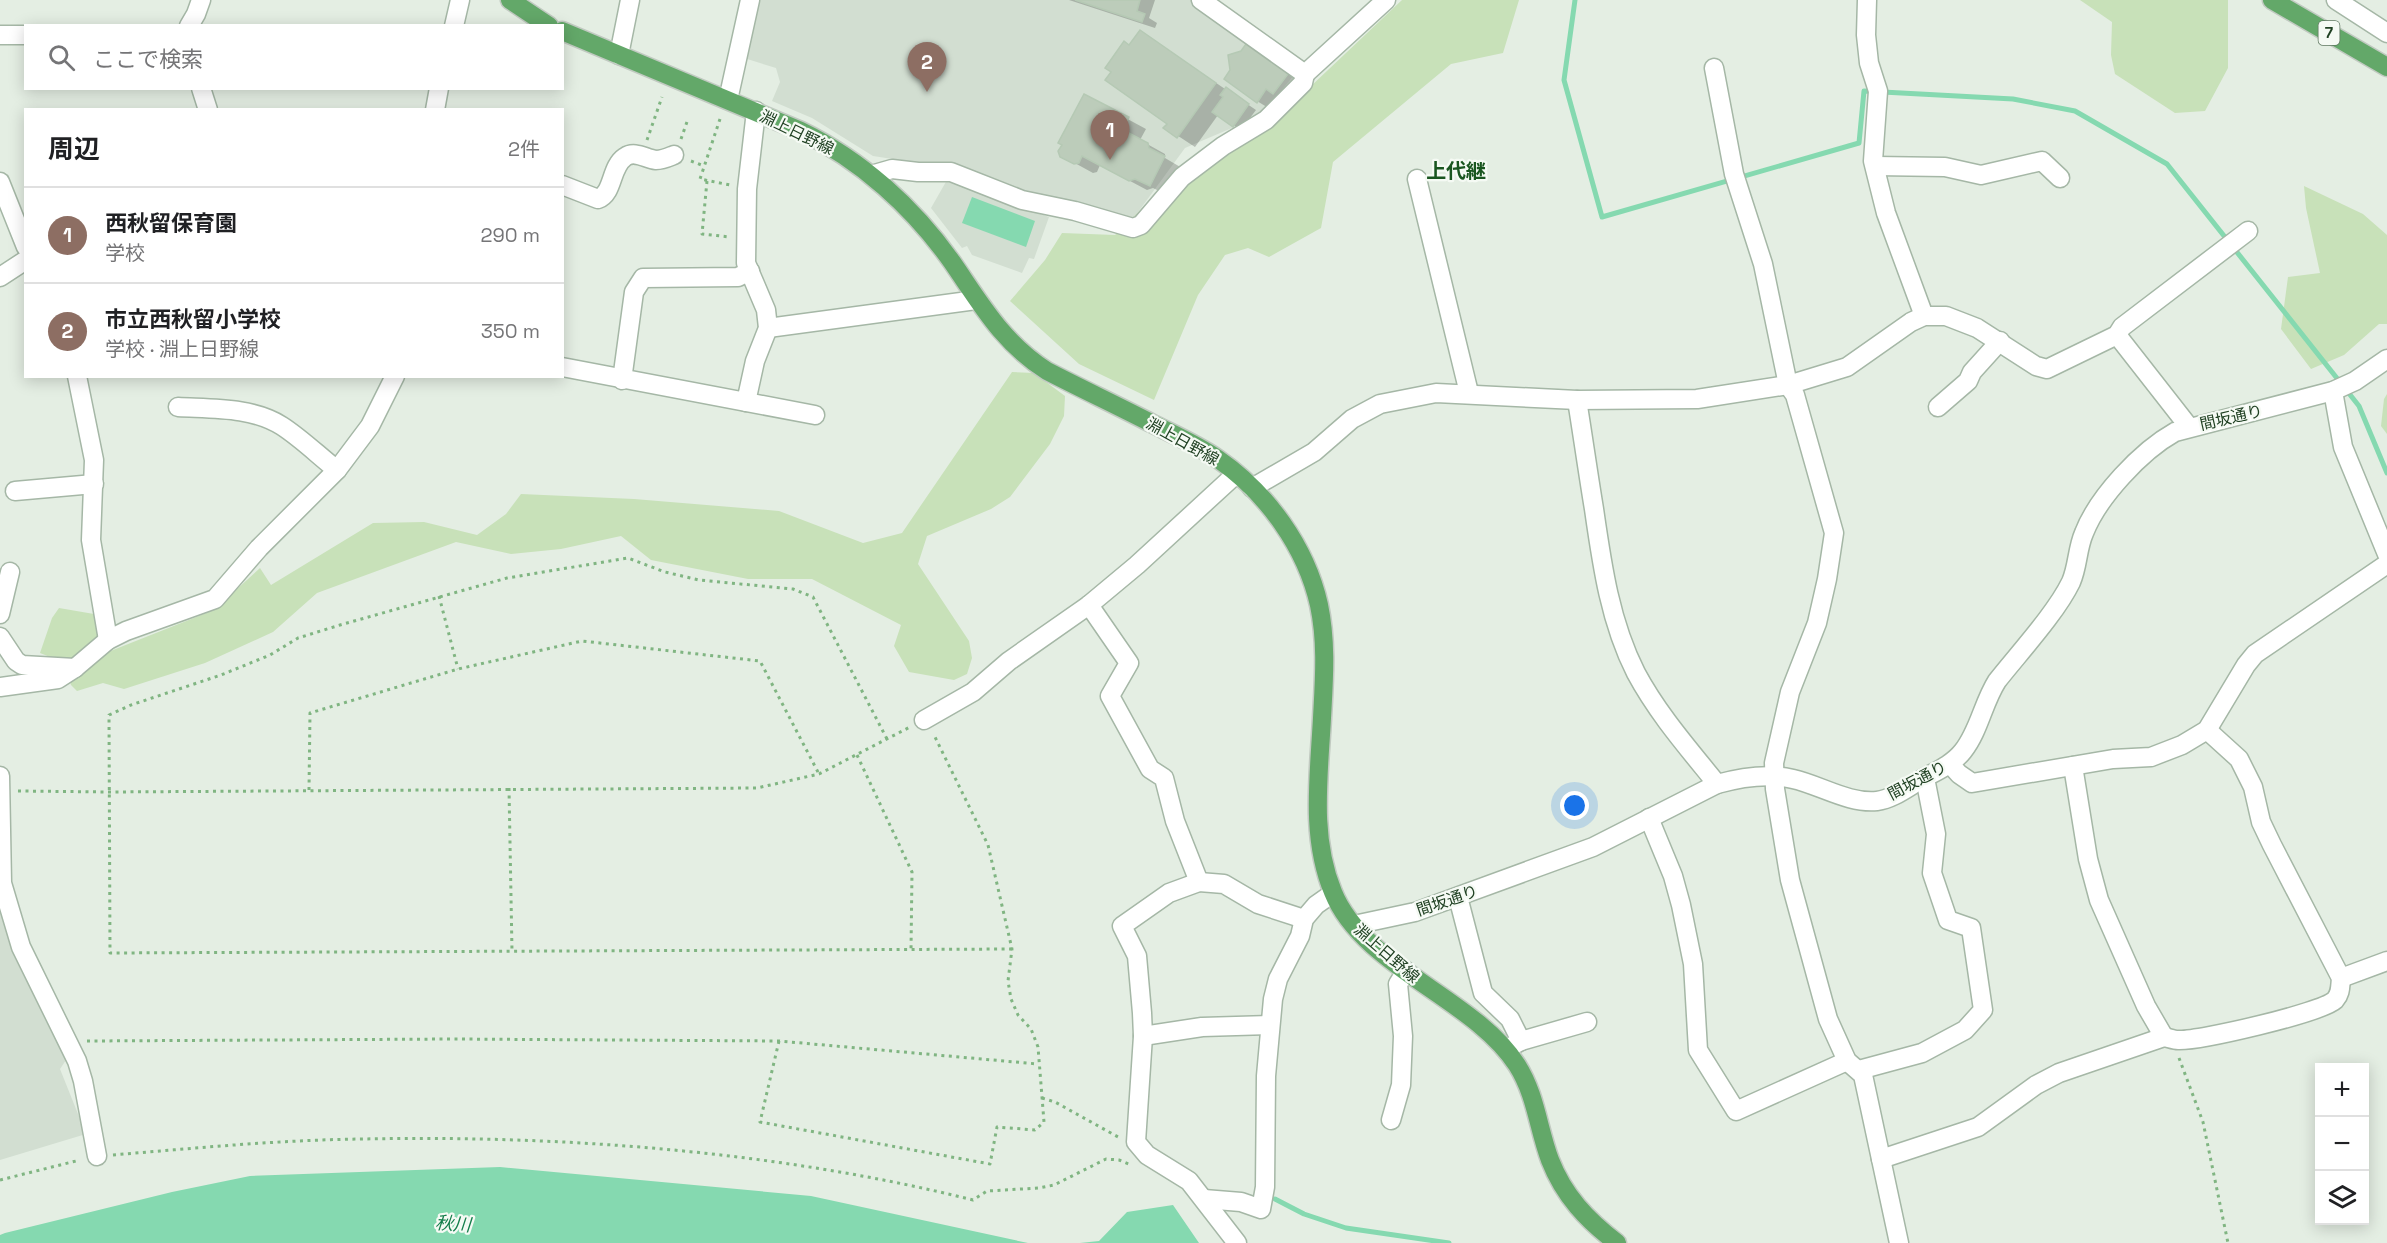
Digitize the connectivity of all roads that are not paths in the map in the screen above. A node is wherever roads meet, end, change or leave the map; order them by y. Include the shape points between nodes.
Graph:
1 (201, 0) edge
2 (460, 0) edge
3 (510, 0) edge
4 (630, 0) edge
5 (750, 0) edge
6 (1201, 0) edge
7 (1386, 0) edge
8 (1867, 0) edge
9 (2272, 0) edge
10 (2336, 0) edge
11 (192, 24) edge
12 (454, 24) edge
13 (547, 24) edge
14 (564, 32) edge
15 (2387, 33) edge
16 (0, 35) edge
17 (24, 35) edge
18 (619, 55) junction
19 (2387, 67) edge
20 (1714, 68) dead end
21 (1305, 74) junction
22 (202, 90) edge
23 (440, 90) edge
24 (728, 100) junction
25 (207, 108) edge
26 (435, 108) edge
27 (756, 111) junction
28 (674, 155) road end
29 (1875, 166) junction
30 (871, 175) junction
31 (2060, 178) dead end
32 (1417, 179) dead end
33 (0, 182) edge
34 (564, 186) edge
35 (2238, 239) dead end
36 (24, 242) edge
37 (750, 271) junction
38 (976, 300) junction
39 (1924, 316) junction
40 (768, 328) junction
41 (2117, 335) junction
42 (2000, 341) junction
43 (2387, 359) edge
44 (564, 367) edge
45 (77, 378) edge
46 (394, 378) edge
47 (622, 380) junction
48 (1788, 385) junction
49 (2333, 391) junction
50 (1469, 393) junction
51 (1577, 400) junction
52 (746, 402) junction
53 (178, 407) dead end
54 (1938, 407) dead end
55 (815, 415) dead end
56 (2189, 427) junction
57 (337, 470) junction
58 (1236, 474) junction
59 (93, 484) junction
60 (1252, 488) junction
61 (15, 491) dead end
62 (2387, 554) edge
63 (2387, 564) edge
64 (10, 572) dead end
65 (1089, 605) junction
66 (0, 614) edge
67 (0, 637) edge
68 (108, 640) junction
69 (75, 668) junction
70 (0, 687) edge
71 (924, 720) road end
72 (2206, 730) junction
73 (1950, 764) junction
74 (2073, 766) junction
75 (1774, 775) junction
76 (1925, 778) junction
77 (1, 783) edge
78 (1717, 784) junction
79 (1649, 818) junction
80 (1199, 882) junction
81 (1333, 893) junction
82 (1458, 897) junction
83 (1304, 919) junction
84 (1354, 925) junction
85 (2387, 961) edge
86 (1406, 971) junction
87 (2341, 978) junction
88 (1587, 1022) dead end
89 (1270, 1026) junction
90 (1143, 1036) junction
91 (2164, 1037) junction
92 (1513, 1045) junction
93 (1853, 1066) junction
94 (1390, 1120) dead end
95 (97, 1156) road end
96 (1881, 1159) junction
97 (1204, 1199) junction
98 (1237, 1243) edge
99 (1617, 1243) edge
100 (1899, 1243) edge

1 - 11 street
2 - 12 street
3 - 13 main road
4 - 18 street
5 - 24 street
6 - 21 street
7 - 21 street
8 - 29 street via 1869,63 1878,91
9 - 19 main road, 7
10 - 15 street
14 - 18 main road, 淵上日野線
16 - 17 street
18 - 24 main road, 淵上日野線
20 - 48 street via 1736,181 1762,264
21 - 30 street via 1303,83 1266,120 1182,177 1141,225 1133,228 1022,200 951,172 892,169
22 - 25 street
23 - 26 street
24 - 27 main road, 淵上日野線
27 - 30 main road, 淵上日野線 via 818,139
27 - 37 street via 747,189 746,263
28 - 34 street via 657,160 627,155 598,199
29 - 31 street via 1945,166 1981,175 2042,161
29 - 39 street via 1886,213
30 - 38 main road, 淵上日野線 via 925,227
32 - 50 street
33 - 36 street
35 - 41 street via 2122,327
37 - 40 street via 766,310
37 - 47 street via 738,277 643,278 634,292
38 - 40 street
38 - 58 main road, 淵上日野線 via 1030,361 1200,447
39 - 42 street via 1957,319
39 - 48 street via 1847,367
40 - 52 street via 755,361
41 - 42 street via 2047,369 2036,366
41 - 56 street
42 - 54 street via 1968,381
43 - 49 street, 間坂通り
44 - 47 street
45 - 59 street via 94,460
46 - 57 street via 370,426
47 - 52 street
48 - 51 street via 1697,399
48 - 75 street via 1795,395 1834,533 1817,623 1790,692
49 - 56 street, 間坂通り
49 - 62 street via 2343,447
50 - 51 street
50 - 60 street via 1436,393 1380,404 1352,418 1314,452
51 - 78 street via 1600,555 1623,645 1672,730
52 - 55 street
53 - 57 street via 256,415 281,426
56 - 73 street, 間坂通り via 2164,438 2136,462 2099,505 2084,532 2070,583 1989,693 1971,740
57 - 68 street via 258,548 215,599
58 - 60 main road, 淵上日野線
58 - 65 street
59 - 61 street
59 - 68 street via 91,540
60 - 81 main road, 淵上日野線 via 1291,536 1314,584 1319,608 1324,660 1317,818 1322,856
63 - 72 street via 2255,654
64 - 66 street
65 - 71 street via 1009,661 973,692
65 - 80 street via 1129,663 1110,696 1150,769 1164,778 1175,821
67 - 69 street via 15,661 22,665
68 - 69 street
69 - 70 street via 58,679
72 - 74 street via 2151,757
72 - 87 street via 2239,759 2253,787 2261,822
73 - 74 street via 1972,783
73 - 76 street, 間坂通り
74 - 91 street via 2099,900
75 - 76 street, 間坂通り via 1857,799 1878,801
75 - 78 street, 間坂通り
75 - 93 street via 1790,880 1828,1019
76 - 93 street via 1936,834 1932,873 1948,920 1971,928 1983,1010 1965,1030 1922,1053
77 - 95 street via 2,883 21,948 69,1043 83,1081
78 - 79 street, 間坂通り
79 - 82 street, 間坂通り via 1593,847
79 - 93 street via 1681,905 1693,964 1698,1050 1736,1110
80 - 83 street via 1224,884 1258,904
80 - 90 street via 1169,893 1122,926 1137,956
81 - 83 street
81 - 84 main road, 淵上日野線
82 - 84 street, 間坂通り via 1415,912
82 - 92 street via 1484,993 1510,1019
83 - 89 street via 1300,936 1278,979
84 - 86 main road, 淵上日野線
85 - 87 street
86 - 92 main road, 淵上日野線 via 1485,1030
86 - 94 street via 1398,984 1403,1036 1401,1085
87 - 91 street via 2340,993 2333,1002 2307,1012 2179,1040
88 - 92 street
89 - 90 street via 1202,1027
89 - 97 street via 1261,1209 1241,1202
90 - 97 street via 1136,1143 1147,1155 1189,1181
91 - 96 street via 2060,1073 2036,1085 1978,1127
92 - 99 main road, 淵上日野線 via 1563,1187 1591,1223
93 - 96 street via 1863,1075
96 - 100 street
97 - 98 street

